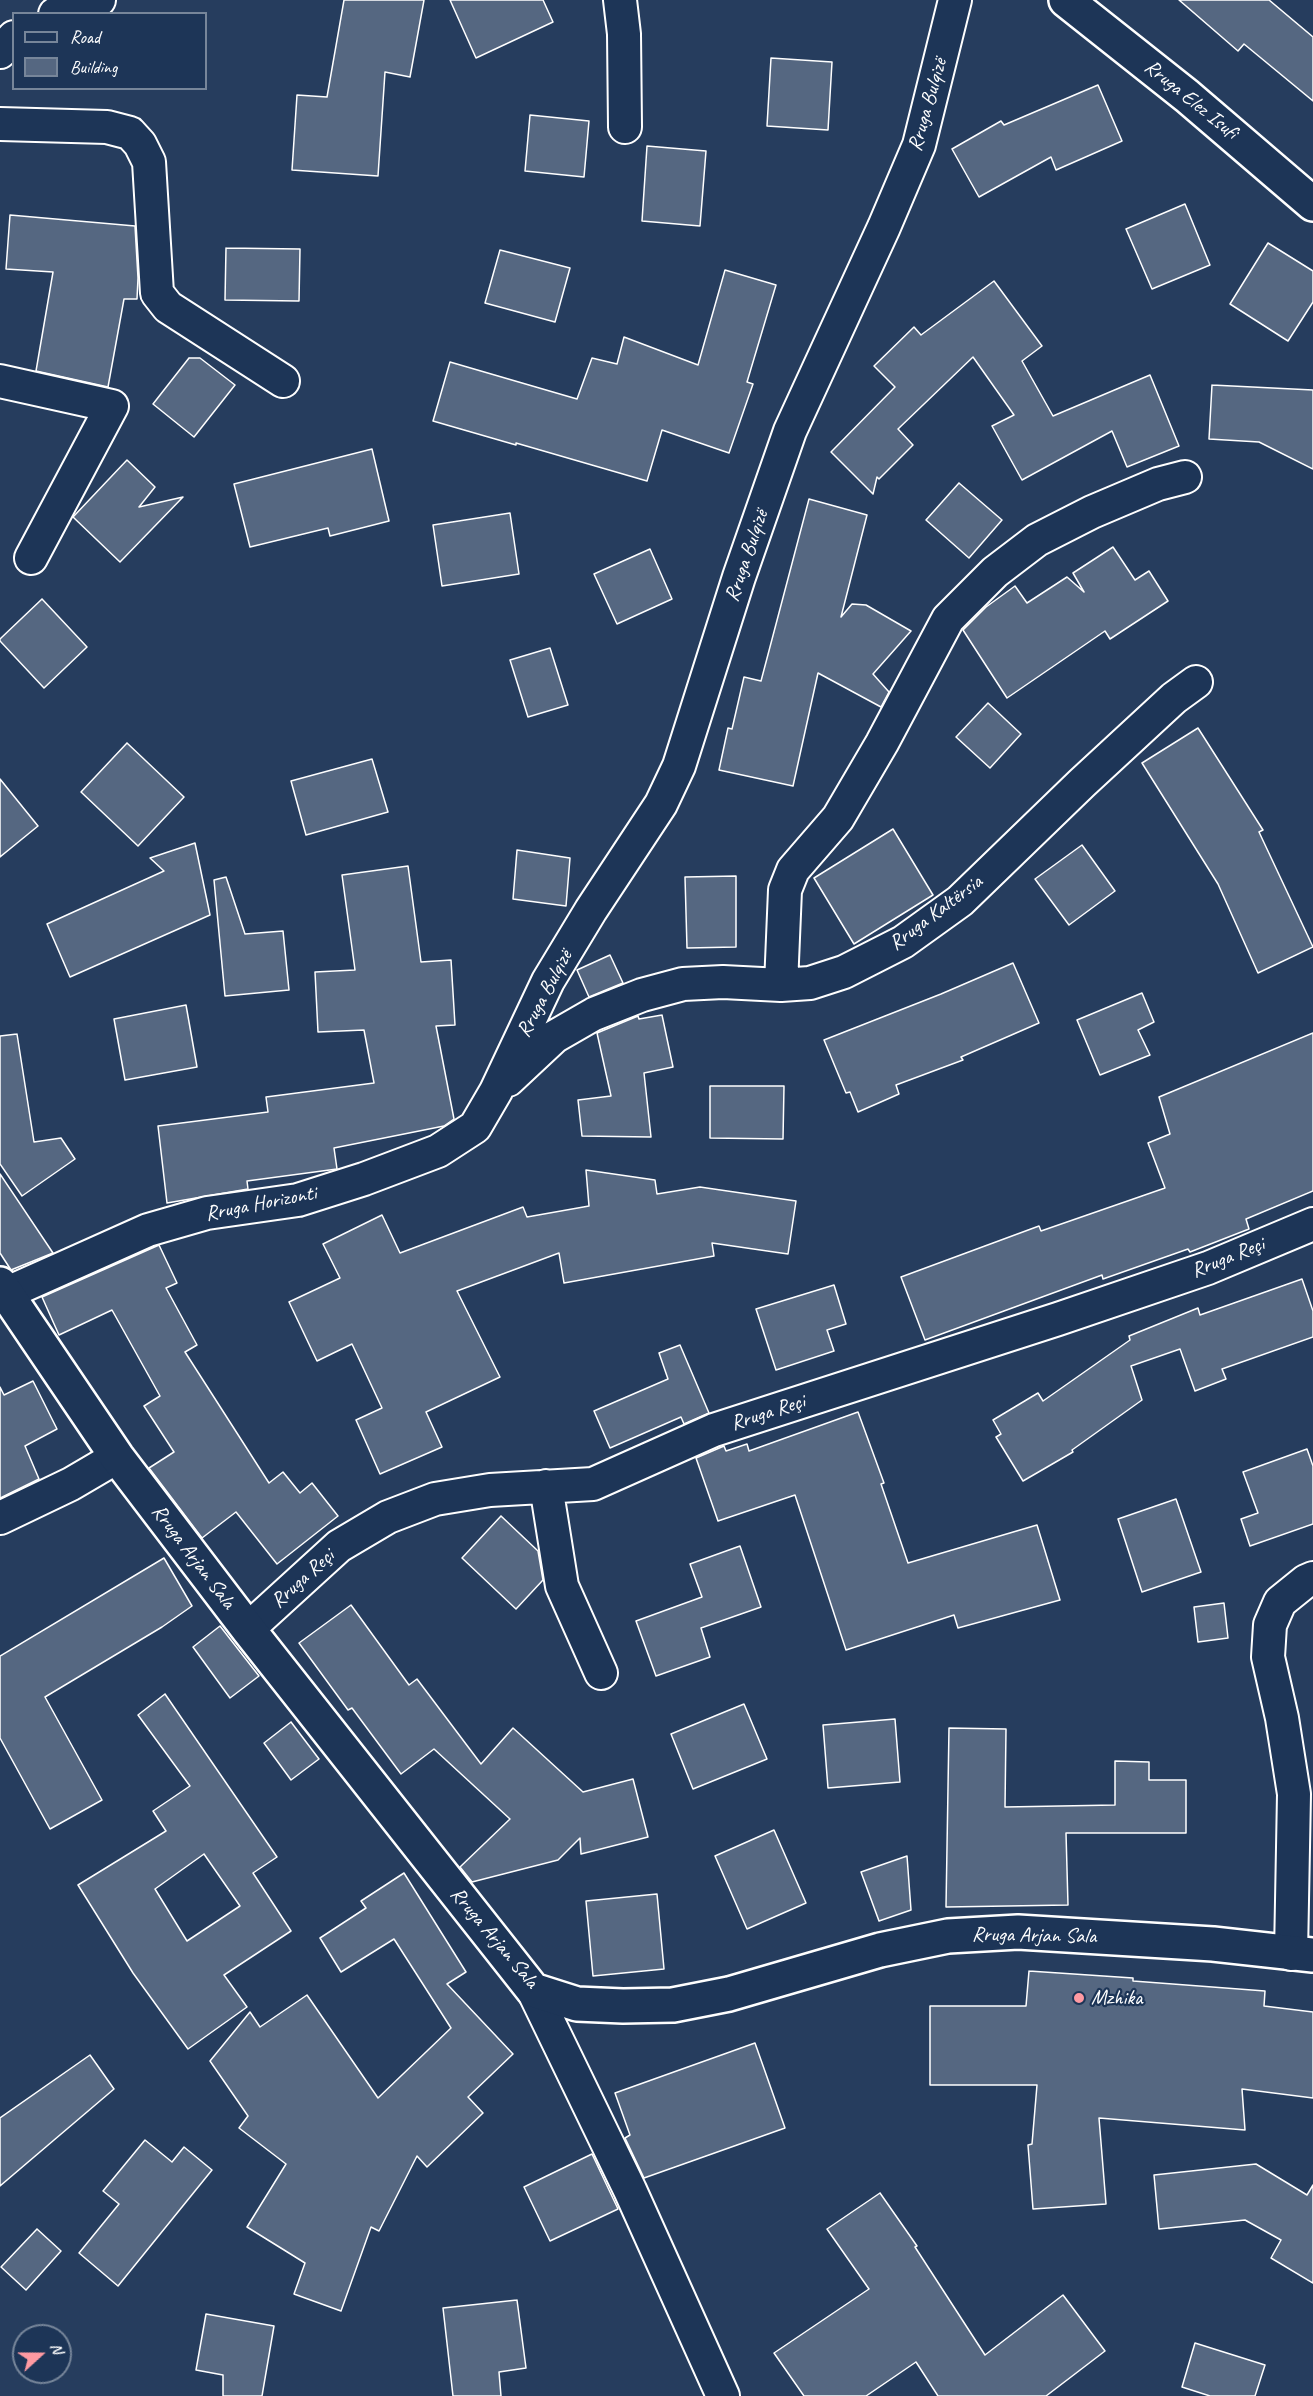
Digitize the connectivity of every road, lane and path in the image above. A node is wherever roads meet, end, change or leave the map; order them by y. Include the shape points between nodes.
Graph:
1 (99, 0) edge
2 (620, 0) edge
3 (955, 0) edge
4 (1066, 0) edge
5 (62, 12) edge
6 (12, 40) edge
7 (0, 52) edge
8 (0, 124) edge
9 (625, 127) dead end
10 (1313, 204) edge
11 (0, 381) edge
12 (283, 381) dead end
13 (1185, 477) dead end
14 (31, 558) dead end
15 (1196, 682) dead end
16 (781, 985) junction
17 (496, 1091) junction
18 (1313, 1224) edge
19 (3, 1289) edge
20 (117, 1457) junction
21 (546, 1486) junction
22 (0, 1518) edge
23 (1313, 1578) edge
24 (248, 1629) junction
25 (601, 1673) dead end
26 (1302, 1955) edge
27 (533, 1990) junction
28 (723, 2396) edge

1 - 5 street
2 - 9 street
3 - 17 street, Rruga Bulqizë via 918,145 790,431 679,766 661,804 548,981
4 - 10 street, Rruga Elez Isufi via 1187,96
6 - 7 street
8 - 12 street via 108,127 130,133 149,162 157,293 168,307
11 - 14 street via 112,406
13 - 16 street via 1092,512 1037,540 995,572 948,619 838,818 793,870 785,890
15 - 16 street, Rruga Kaltërsia via 1174,698 960,901 903,942 844,972 810,983
16 - 17 street, Rruga Kaltërsia via 693,984 642,995 594,1014 554,1037
17 - 19 street, Rruga Horizonti via 475,1127 438,1151 298,1200 207,1214 148,1230
18 - 21 street, Rruga Reçi via 1208,1268 714,1430 593,1484
19 - 20 street, Rruga Arjan Sala
20 - 22 street
20 - 24 street, Rruga Arjan Sala
21 - 24 street, Rruga Reçi via 435,1499 388,1517 339,1546
21 - 25 street via 562,1586
23 - 26 street via 1280,1602 1270,1625 1268,1657 1294,1794
24 - 27 street, Rruga Arjan Sala
26 - 27 street, Rruga Arjan Sala via 1213,1944 1018,1932 948,1936 880,1950 729,1994 673,2005 577,2004
27 - 28 street

